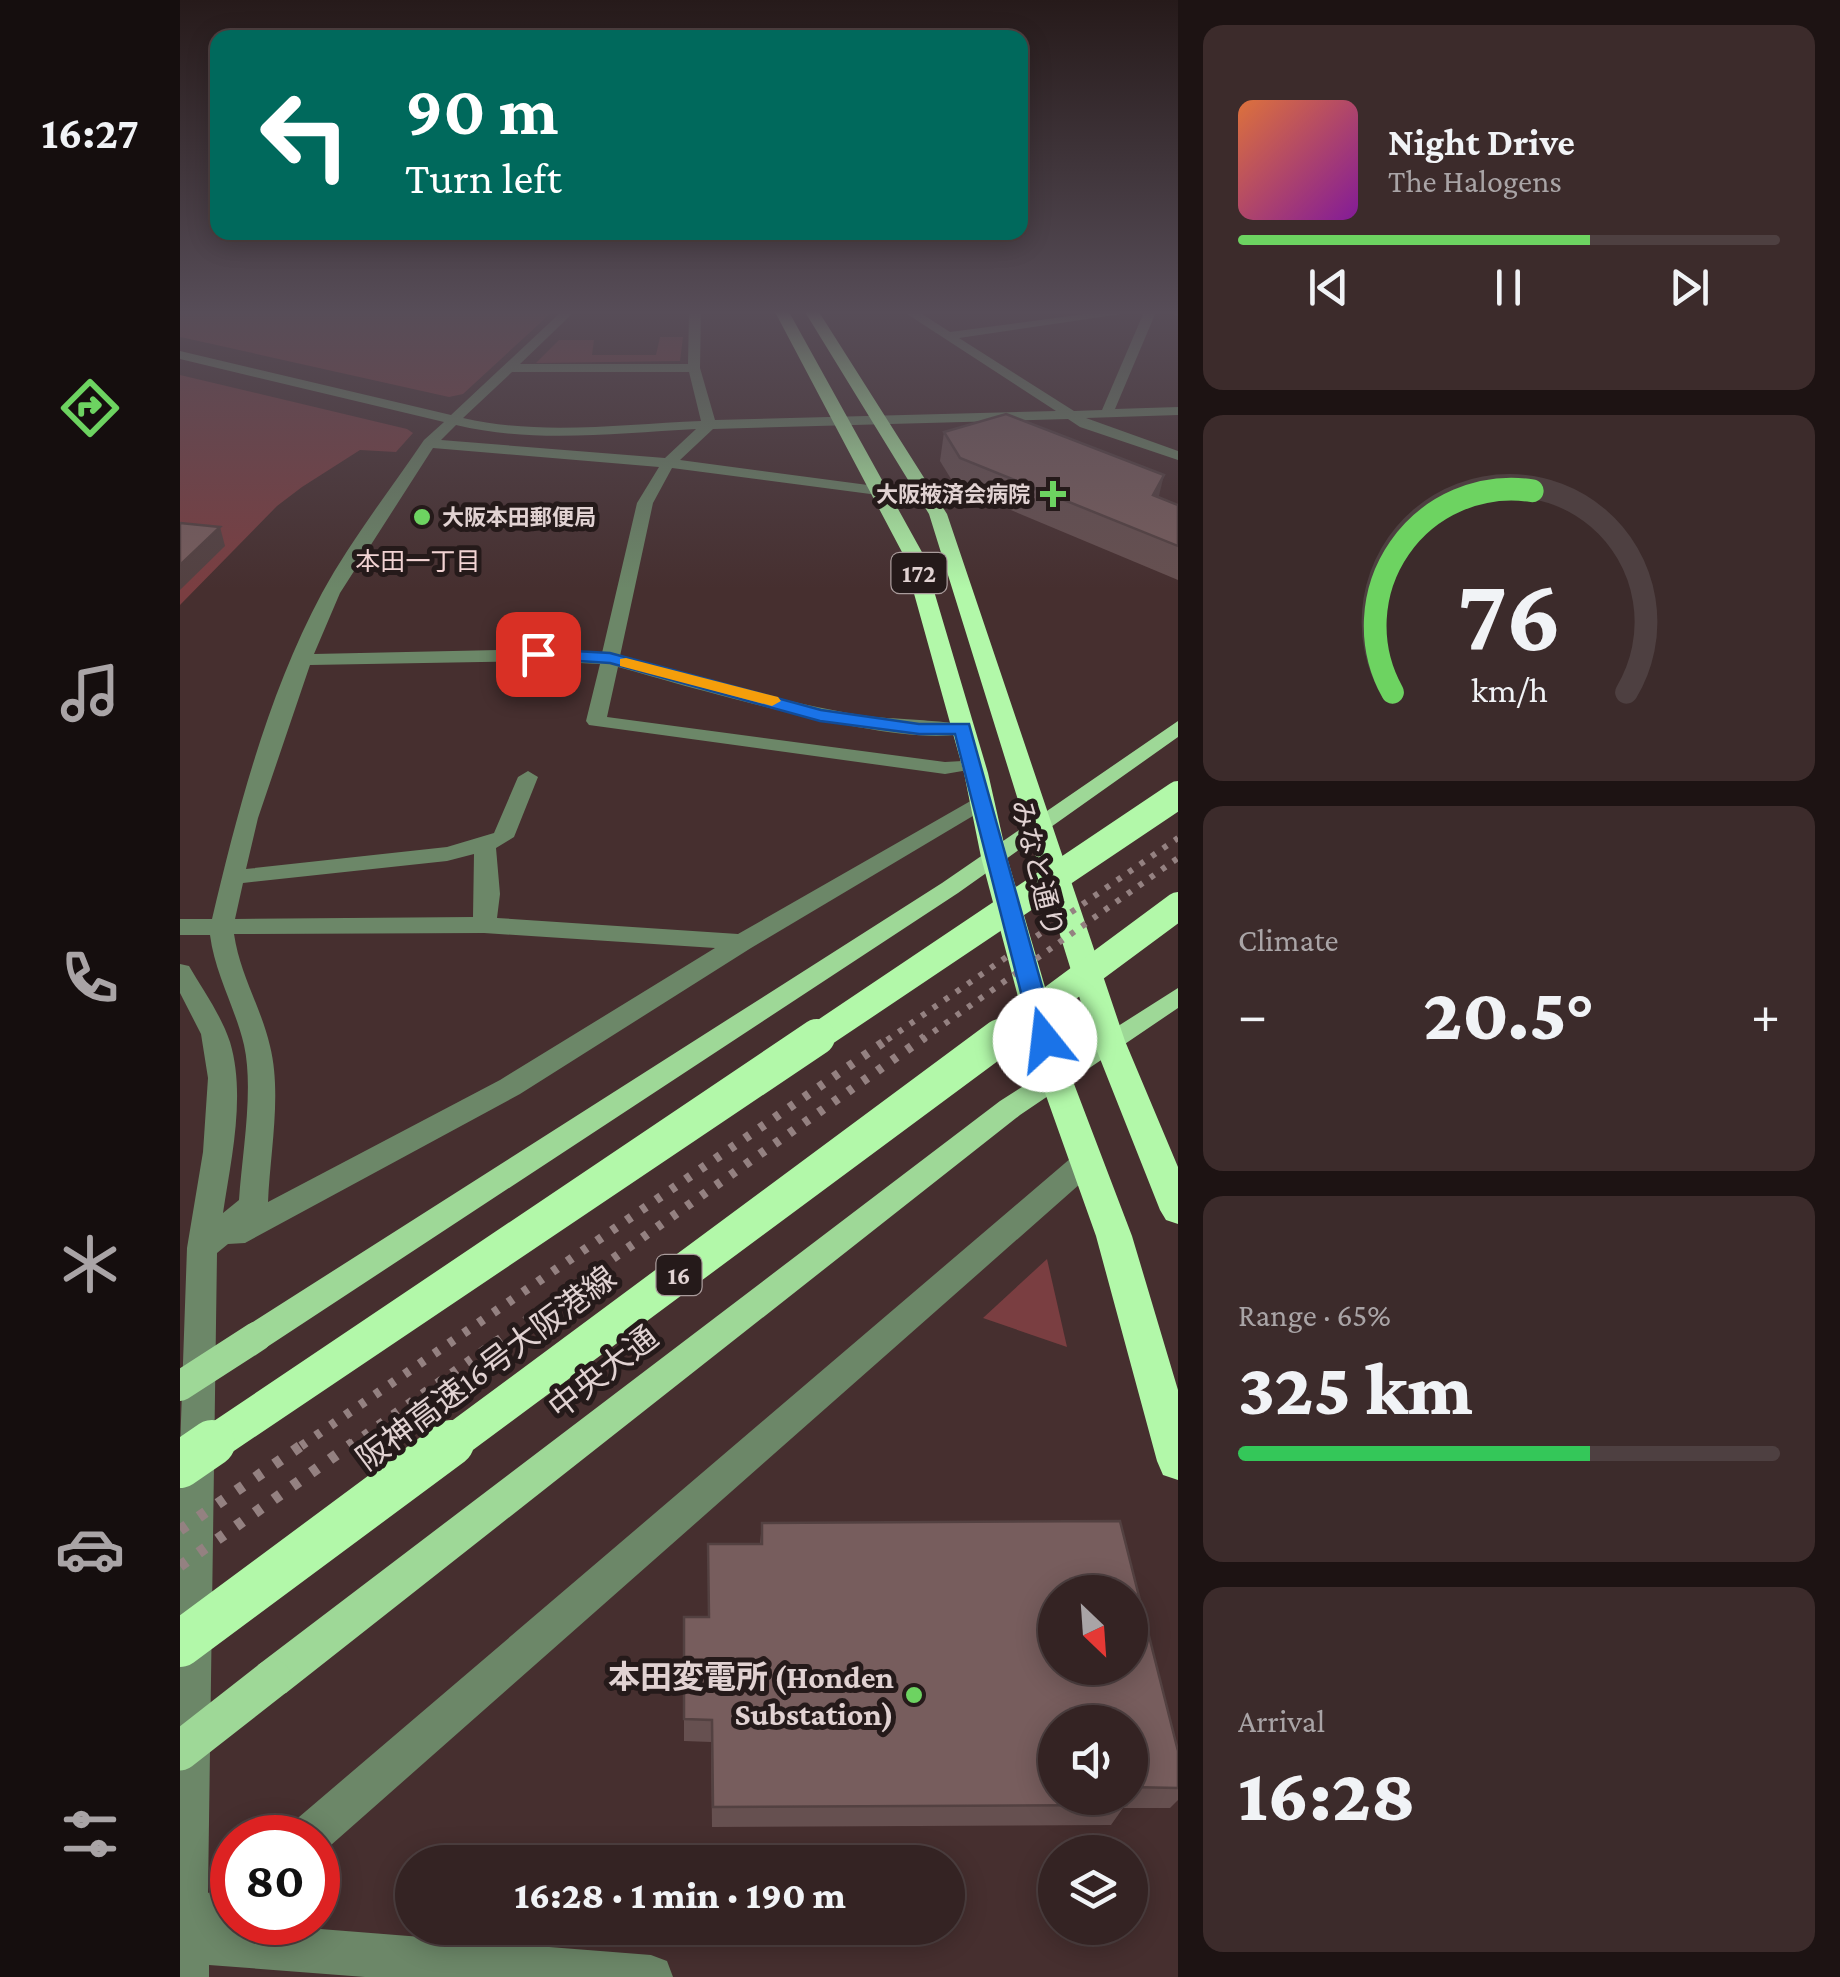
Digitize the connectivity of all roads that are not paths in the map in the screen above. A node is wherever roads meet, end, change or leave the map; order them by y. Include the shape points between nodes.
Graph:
1 (392, 404) edge
2 (467, 404) edge
3 (704, 404) edge
4 (831, 404) edge
5 (870, 404) edge
6 (1058, 404) edge
7 (1111, 404) edge
8 (1178, 411) edge
9 (1107, 413) junction
10 (1074, 414) junction
11 (451, 418) junction
12 (839, 419) junction
13 (881, 422) junction
14 (710, 425) junction
15 (429, 443) junction
16 (1178, 456) edge
17 (668, 462) junction
18 (878, 490) junction
19 (610, 658) junction
20 (303, 660) junction
21 (1178, 727) edge
22 (963, 728) junction
23 (974, 764) junction
24 (528, 777) dead end
25 (1178, 795) edge
26 (982, 804) junction
27 (1040, 826) junction
28 (485, 845) junction
29 (994, 858) junction
30 (234, 877) junction
31 (1178, 906) edge
32 (484, 925) junction
33 (180, 927) edge
34 (221, 929) junction
35 (742, 942) junction
36 (180, 972) edge
37 (1178, 996) edge
38 (1109, 1040) junction
39 (1055, 1076) junction
40 (1088, 1160) junction
41 (1178, 1210) edge
42 (202, 1248) junction
43 (180, 1386) edge
44 (1178, 1461) edge
45 (180, 1466) edge
46 (180, 1644) edge
47 (180, 1751) edge
48 (333, 1815) edge
49 (210, 1929) edge
50 (186, 1959) edge
51 (651, 1977) edge

1 - 11 street
2 - 11 street
3 - 14 street
4 - 12 highway, みなと通り / 172
5 - 13 highway, みなと通り / 172
6 - 10 street
7 - 9 street
8 - 9 street
9 - 10 street
10 - 13 street
10 - 16 street via 1085,424
11 - 14 street via 539,432
11 - 15 street
12 - 13 street
12 - 14 street
12 - 18 highway, みなと通り / 172
13 - 27 highway, みなと通り / 172 via 938,514
14 - 17 street
15 - 17 street
15 - 20 street via 331,593
17 - 18 street
17 - 19 street via 644,503
18 - 22 highway, みなと通り / 172 via 913,554
19 - 20 street
19 - 22 street via 820,715
19 - 23 street via 596,721 945,768
20 - 30 street via 247,818
21 - 27 main road
22 - 23 highway, みなと通り / 172
23 - 26 highway, みなと通り / 172
24 - 28 street via 504,836
25 - 45 highway, bridge
26 - 29 highway, みなと通り / 172
26 - 35 street
27 - 29 main road
27 - 38 highway, みなと通り / 172
28 - 30 street
28 - 32 street
29 - 39 highway, みなと通り / 172
29 - 43 main road, bridge
30 - 34 street
31 - 46 highway, 阪神高速16号大阪港線 / 16, bridge
32 - 34 street
32 - 35 street
33 - 34 street
34 - 42 street via 226,966 257,1045 254,1205
35 - 42 street via 510,1087
36 - 42 street via 220,1053
37 - 38 main road, 中央大通
38 - 39 main road, 中央大通
38 - 41 highway, みなと通り / 172
39 - 40 highway, みなと通り / 172
39 - 47 main road, 中央大通, bridge
40 - 44 highway, みなと通り / 172
40 - 48 street
42 - 50 street
49 - 50 street
50 - 51 street

